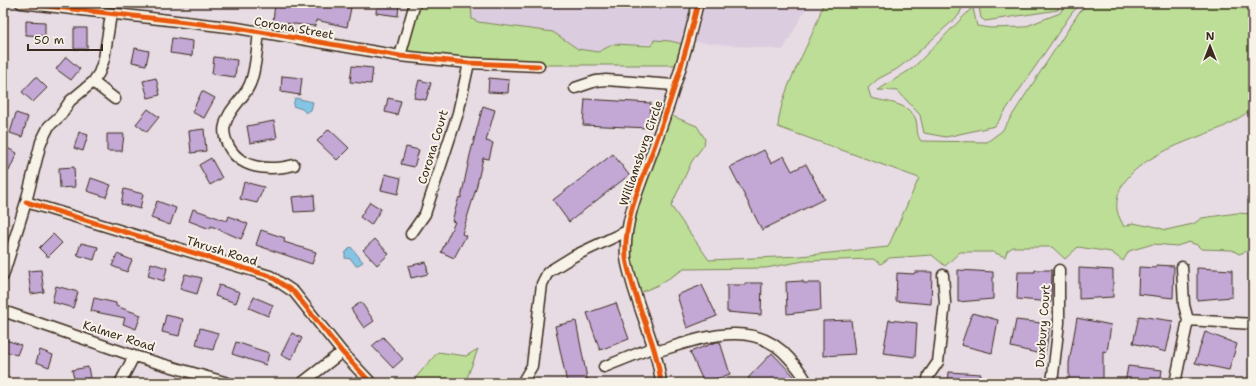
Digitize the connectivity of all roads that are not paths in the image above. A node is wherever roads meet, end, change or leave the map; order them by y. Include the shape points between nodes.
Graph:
1 (22, 3) edge
2 (415, 3) edge
3 (698, 3) edge
4 (111, 14) junction
5 (259, 32) junction
6 (400, 56) junction
7 (469, 63) junction
8 (539, 66) dead end
9 (93, 82) junction
10 (674, 85) junction
11 (575, 88) dead end
12 (115, 100) dead end
13 (294, 165) dead end
14 (26, 202) junction
15 (627, 231) junction
16 (411, 234) dead end
17 (1182, 267) dead end
18 (1059, 270) dead end
19 (943, 275) dead end
20 (3, 276) edge
21 (3, 310) edge
22 (1188, 320) junction
23 (1253, 324) edge
24 (654, 350) junction
25 (342, 352) junction
26 (134, 356) junction
27 (604, 367) dead end
28 (120, 383) edge
29 (228, 383) edge
30 (302, 383) edge
31 (371, 383) edge
32 (522, 383) edge
33 (661, 383) edge
34 (806, 383) edge
35 (927, 383) edge
36 (1052, 383) edge
37 (1175, 383) edge

1 - 4 street, Corona Street
2 - 6 street
3 - 10 street, Williamsburg Circle
4 - 5 street, Corona Street
4 - 9 street via 104,59
5 - 6 street, Corona Street
5 - 13 street via 251,83 229,113 224,126 225,138 238,158 251,166 270,169
6 - 7 street, Corona Street
7 - 8 street, Corona Street
7 - 16 street, Corona Court via 458,112 425,214
9 - 12 street
9 - 14 street via 70,101 49,126 41,142
10 - 11 street, Williamsburg Circle via 606,80
10 - 15 street, Williamsburg Circle via 634,201
14 - 20 street
14 - 25 street, Thrush Road via 270,276 294,292
15 - 24 street, Williamsburg Circle via 626,259 635,296
15 - 32 street via 574,256 548,272 542,284 532,366
17 - 22 street via 1184,305
18 - 36 street, Duxbury Court via 1058,323
19 - 35 street via 945,303 938,362
21 - 26 street, Kalmer Road
22 - 23 street
22 - 37 street
24 - 27 street
24 - 33 street, Williamsburg Circle
24 - 34 street via 736,333 762,337 784,352 804,375
25 - 30 street
25 - 31 street, Thrush Road
26 - 28 street
26 - 29 street, Kalmer Road

